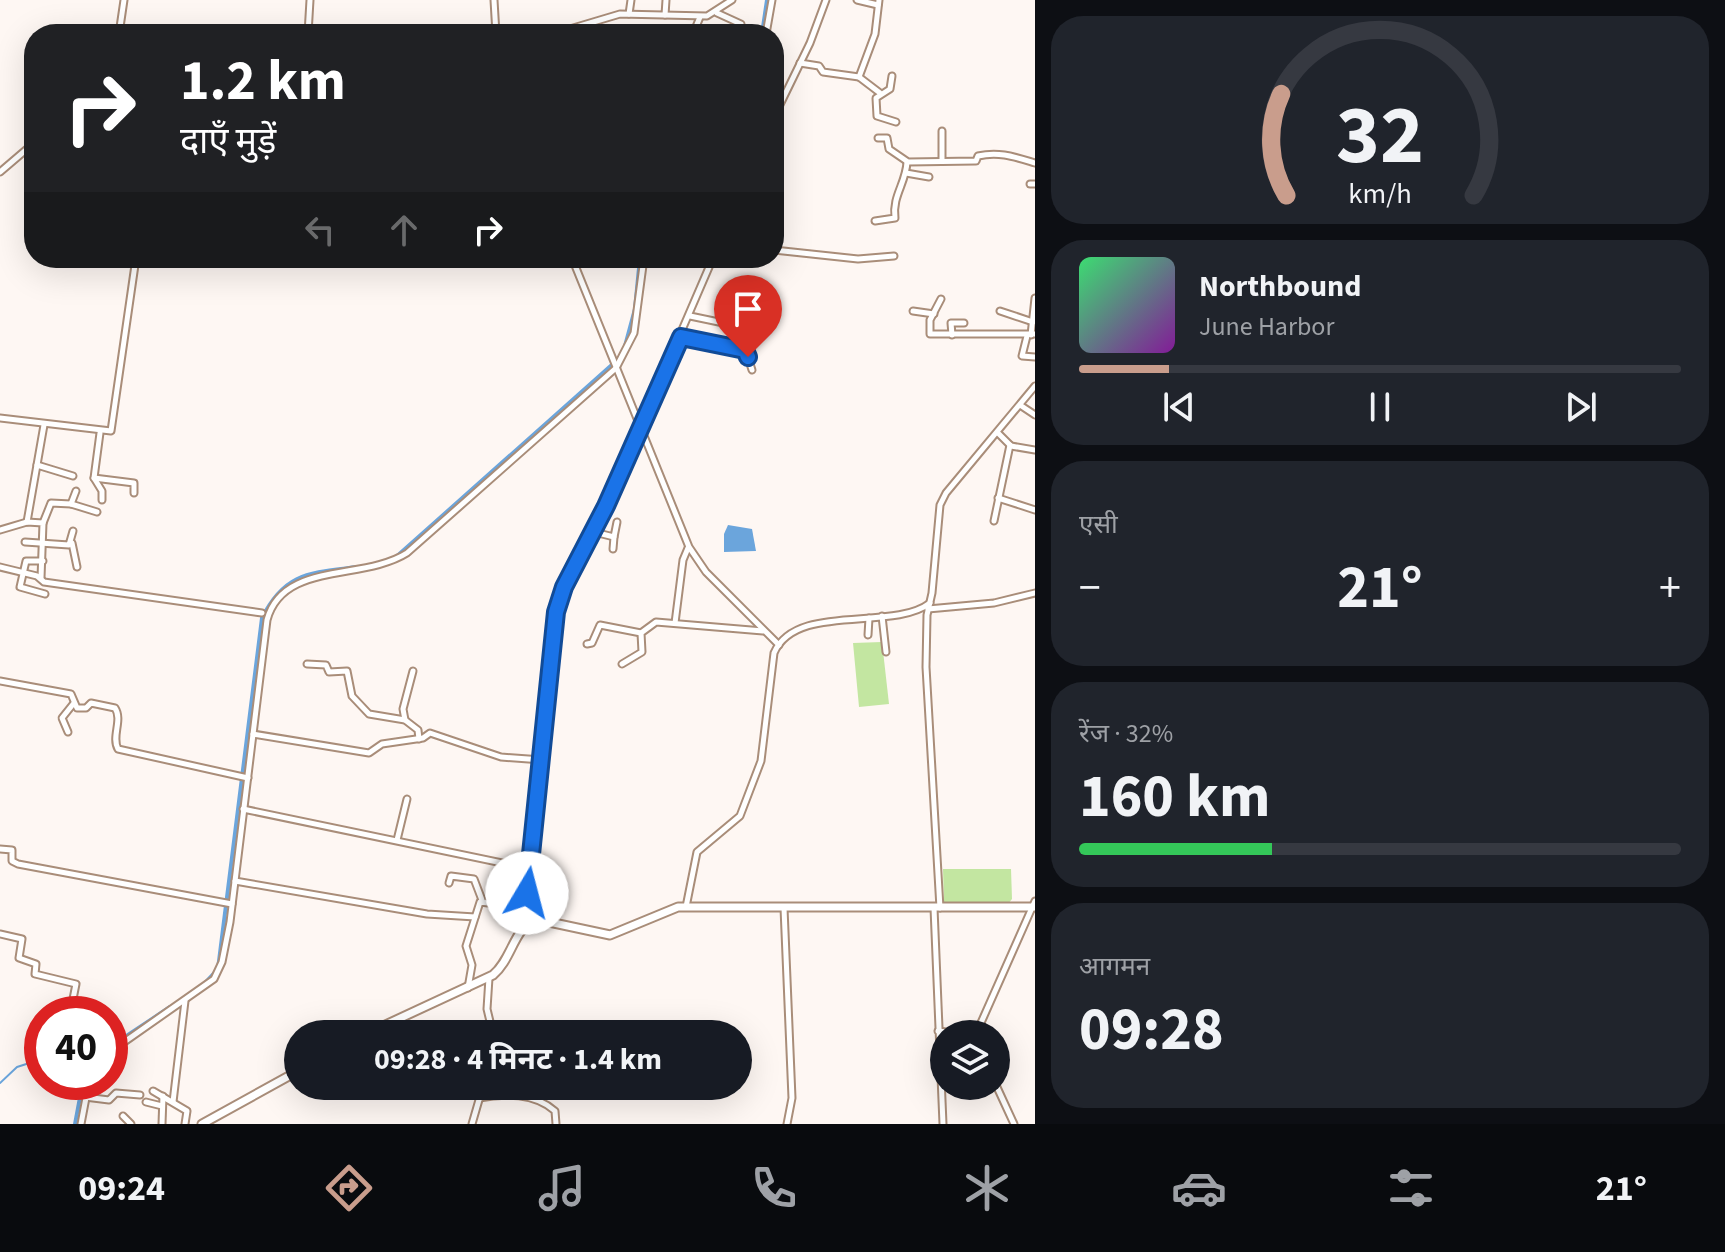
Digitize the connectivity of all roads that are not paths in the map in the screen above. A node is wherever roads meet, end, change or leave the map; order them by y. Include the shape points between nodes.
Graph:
1 (124, 0) edge
2 (310, 0) edge
3 (494, 0) edge
4 (631, 0) edge
5 (666, 0) edge
6 (732, 0) edge
7 (772, 0) edge
8 (826, 0) edge
9 (857, 0) edge
10 (878, 2) edge
11 (717, 13) junction
12 (629, 14) junction
13 (665, 15) junction
14 (700, 17) junction
15 (591, 23) joint
16 (120, 24) edge
17 (309, 24) edge
18 (495, 24) edge
19 (588, 24) edge
20 (697, 24) edge
21 (741, 24) dead end
22 (768, 24) edge
23 (800, 63) junction
24 (892, 76) dead end
25 (859, 77) junction
26 (881, 93) junction
27 (784, 96) edge
28 (896, 122) dead end
29 (942, 131) dead end
30 (878, 138) dead end
31 (24, 152) edge
32 (942, 160) junction
33 (907, 162) junction
34 (1035, 163) edge
35 (0, 172) edge
36 (906, 173) junction
37 (929, 177) dead end
38 (875, 221) dead end
39 (784, 251) edge
40 (894, 256) dead end
41 (135, 268) edge
42 (576, 268) edge
43 (643, 268) edge
44 (709, 268) edge
45 (1035, 298) edge
46 (941, 299) dead end
47 (692, 311) junction
48 (913, 311) dead end
49 (1000, 311) dead end
50 (934, 314) junction
51 (1033, 322) junction
52 (964, 323) dead end
53 (738, 326) junction
54 (952, 335) junction
55 (1031, 335) edge
56 (681, 337) junction
57 (752, 339) dead end
58 (745, 350) junction
59 (1035, 357) edge
60 (614, 364) junction
61 (752, 370) dead end
62 (1035, 386) edge
63 (1020, 405) junction
64 (1035, 415) edge
65 (0, 418) edge
66 (44, 425) junction
67 (640, 430) junction
68 (100, 433) junction
69 (998, 433) junction
70 (1010, 445) junction
71 (1035, 450) edge
72 (37, 465) junction
73 (73, 476) dead end
74 (94, 478) junction
75 (76, 491) dead end
76 (134, 493) dead end
77 (998, 498) junction
78 (102, 500) dead end
79 (71, 504) junction
80 (1035, 510) edge
81 (97, 512) dead end
82 (994, 521) dead end
83 (27, 522) junction
84 (617, 522) dead end
85 (43, 523) junction
86 (0, 530) edge
87 (73, 531) dead end
88 (594, 532) junction
89 (614, 537) junction
90 (25, 542) dead end
91 (72, 543) junction
92 (43, 544) junction
93 (689, 547) junction
94 (613, 549) dead end
95 (43, 561) junction
96 (0, 567) edge
97 (77, 567) dead end
98 (23, 573) junction
99 (41, 578) junction
100 (1035, 593) edge
101 (45, 594) dead end
102 (930, 606) junction
103 (262, 613) dead end
104 (882, 616) junction
105 (869, 618) junction
106 (675, 623) junction
107 (764, 631) junction
108 (641, 633) junction
109 (868, 635) dead end
110 (587, 644) dead end
111 (780, 646) junction
112 (886, 652) dead end
113 (307, 664) dead end
114 (622, 664) dead end
115 (413, 671) dead end
116 (0, 681) edge
117 (74, 703) junction
118 (405, 720) junction
119 (68, 732) dead end
120 (253, 734) junction
121 (419, 739) junction
122 (542, 760) junction
123 (244, 777) junction
124 (407, 799) dead end
125 (243, 809) junction
126 (397, 840) junction
127 (0, 849) edge
128 (531, 869) junction
129 (497, 877) dead end
130 (235, 881) junction
131 (449, 883) dead end
132 (482, 900) junction
133 (497, 902) junction
134 (228, 903) junction
135 (1034, 905) edge
136 (686, 907) junction
137 (527, 908) junction
138 (784, 908) junction
139 (937, 908) junction
140 (475, 917) junction
141 (532, 920) junction
142 (0, 934) edge
143 (489, 978) junction
144 (468, 989) junction
145 (74, 996) edge
146 (185, 1001) junction
147 (398, 1020) edge
148 (490, 1020) edge
149 (938, 1020) edge
150 (982, 1020) edge
151 (128, 1040) edge
152 (284, 1079) edge
153 (153, 1091) dead end
154 (128, 1094) edge
155 (140, 1095) dead end
156 (163, 1096) junction
157 (82, 1100) edge
158 (478, 1100) edge
159 (529, 1100) edge
160 (942, 1100) edge
161 (1003, 1100) edge
162 (146, 1102) dead end
163 (173, 1102) junction
164 (162, 1106) junction
165 (123, 1116) dead end
166 (81, 1124) edge
167 (131, 1124) edge
168 (162, 1124) edge
169 (185, 1124) edge
170 (202, 1124) edge
171 (472, 1124) edge
172 (556, 1124) edge
173 (787, 1124) edge
174 (943, 1124) edge
175 (1014, 1124) edge

1 - 16 street
2 - 17 street
3 - 18 street
4 - 12 street
5 - 13 street
6 - 11 street
7 - 22 street
8 - 23 street
9 - 10 street
10 - 25 street via 875,34
11 - 14 street
11 - 21 street
12 - 13 street
12 - 15 street
13 - 14 street
14 - 20 street
15 - 19 street
23 - 25 street
23 - 27 street
24 - 26 street via 890,89
25 - 26 street
26 - 28 street via 876,98 878,119
29 - 32 street
30 - 33 street via 887,138 889,149
31 - 35 street
32 - 33 street
32 - 34 street via 976,161 986,154
33 - 36 street
36 - 37 street
36 - 38 street via 893,201 895,218
39 - 40 street via 858,259
41 - 68 street via 112,429
42 - 60 street
43 - 60 street via 633,337
44 - 47 street
45 - 51 street
46 - 50 street
47 - 53 street
47 - 56 street
48 - 50 street
49 - 51 street
50 - 54 street via 929,332
51 - 55 street
52 - 54 street via 951,323
53 - 57 street via 750,325
53 - 58 street
54 - 55 street
55 - 59 street via 1022,356
56 - 58 street
56 - 67 street
58 - 61 street
60 - 67 street
60 - 120 street via 397,559 373,569 302,581 278,598 267,620
62 - 63 street
63 - 64 street
63 - 69 street
65 - 66 street
66 - 68 street
66 - 72 street
67 - 88 street
67 - 93 street
68 - 74 street
69 - 70 street
69 - 102 street via 941,501
70 - 71 street
70 - 77 street
72 - 73 street
72 - 83 street
74 - 76 street via 134,483
74 - 78 street
75 - 79 street
77 - 80 street
77 - 82 street
79 - 81 street
79 - 85 street via 51,503
83 - 85 street
83 - 86 street
84 - 89 street
85 - 92 street
87 - 91 street
88 - 89 street
88 - 122 street via 556,612
89 - 94 street
90 - 92 street
91 - 92 street
91 - 97 street
92 - 95 street
93 - 106 street
93 - 107 street
95 - 98 street via 26,561
95 - 99 street
96 - 98 street
98 - 99 street
98 - 101 street via 21,589
99 - 103 street
100 - 102 street via 973,606
102 - 104 street via 913,614
102 - 139 street via 926,667
104 - 105 street
104 - 112 street
105 - 109 street
105 - 111 street via 823,623 787,637
106 - 107 street
106 - 108 street via 656,622
107 - 111 street
108 - 110 street via 600,625
108 - 114 street via 642,652
111 - 136 street via 774,653 761,761 737,821 697,852
113 - 118 street via 326,665 329,672 347,671 352,696 369,714
115 - 118 street
116 - 117 street via 71,694
117 - 119 street via 62,718
117 - 123 street via 80,708 91,703 117,709 118,749
118 - 121 street via 418,730
120 - 121 street via 369,753 382,744
120 - 123 street
121 - 122 street via 430,733 501,757
122 - 128 street
123 - 125 street
124 - 126 street
125 - 126 street
125 - 130 street
126 - 128 street
127 - 134 street via 12,850 12,861 18,864
128 - 137 street
129 - 133 street via 503,881
130 - 134 street
130 - 140 street via 427,914
131 - 132 street via 451,876 474,879
132 - 133 street
132 - 140 street
133 - 137 street
134 - 146 street via 219,972
135 - 139 main road
135 - 150 street
136 - 138 main road
136 - 141 main road via 657,913 610,935
137 - 141 street
138 - 139 main road
138 - 173 street via 792,1098
139 - 149 street
140 - 144 street via 466,946 472,965
141 - 143 main road via 523,926 506,962
142 - 145 street via 22,939 19,958 36,964 35,974 76,984
143 - 144 main road
143 - 148 street
144 - 147 main road
146 - 151 street
146 - 163 street
152 - 170 main road
153 - 156 street
154 - 155 street
156 - 163 street
156 - 164 street
157 - 166 street
158 - 171 street
159 - 172 street via 555,1111
160 - 174 street
161 - 175 street
162 - 164 street
163 - 169 street via 187,1111
164 - 168 street
165 - 167 street

